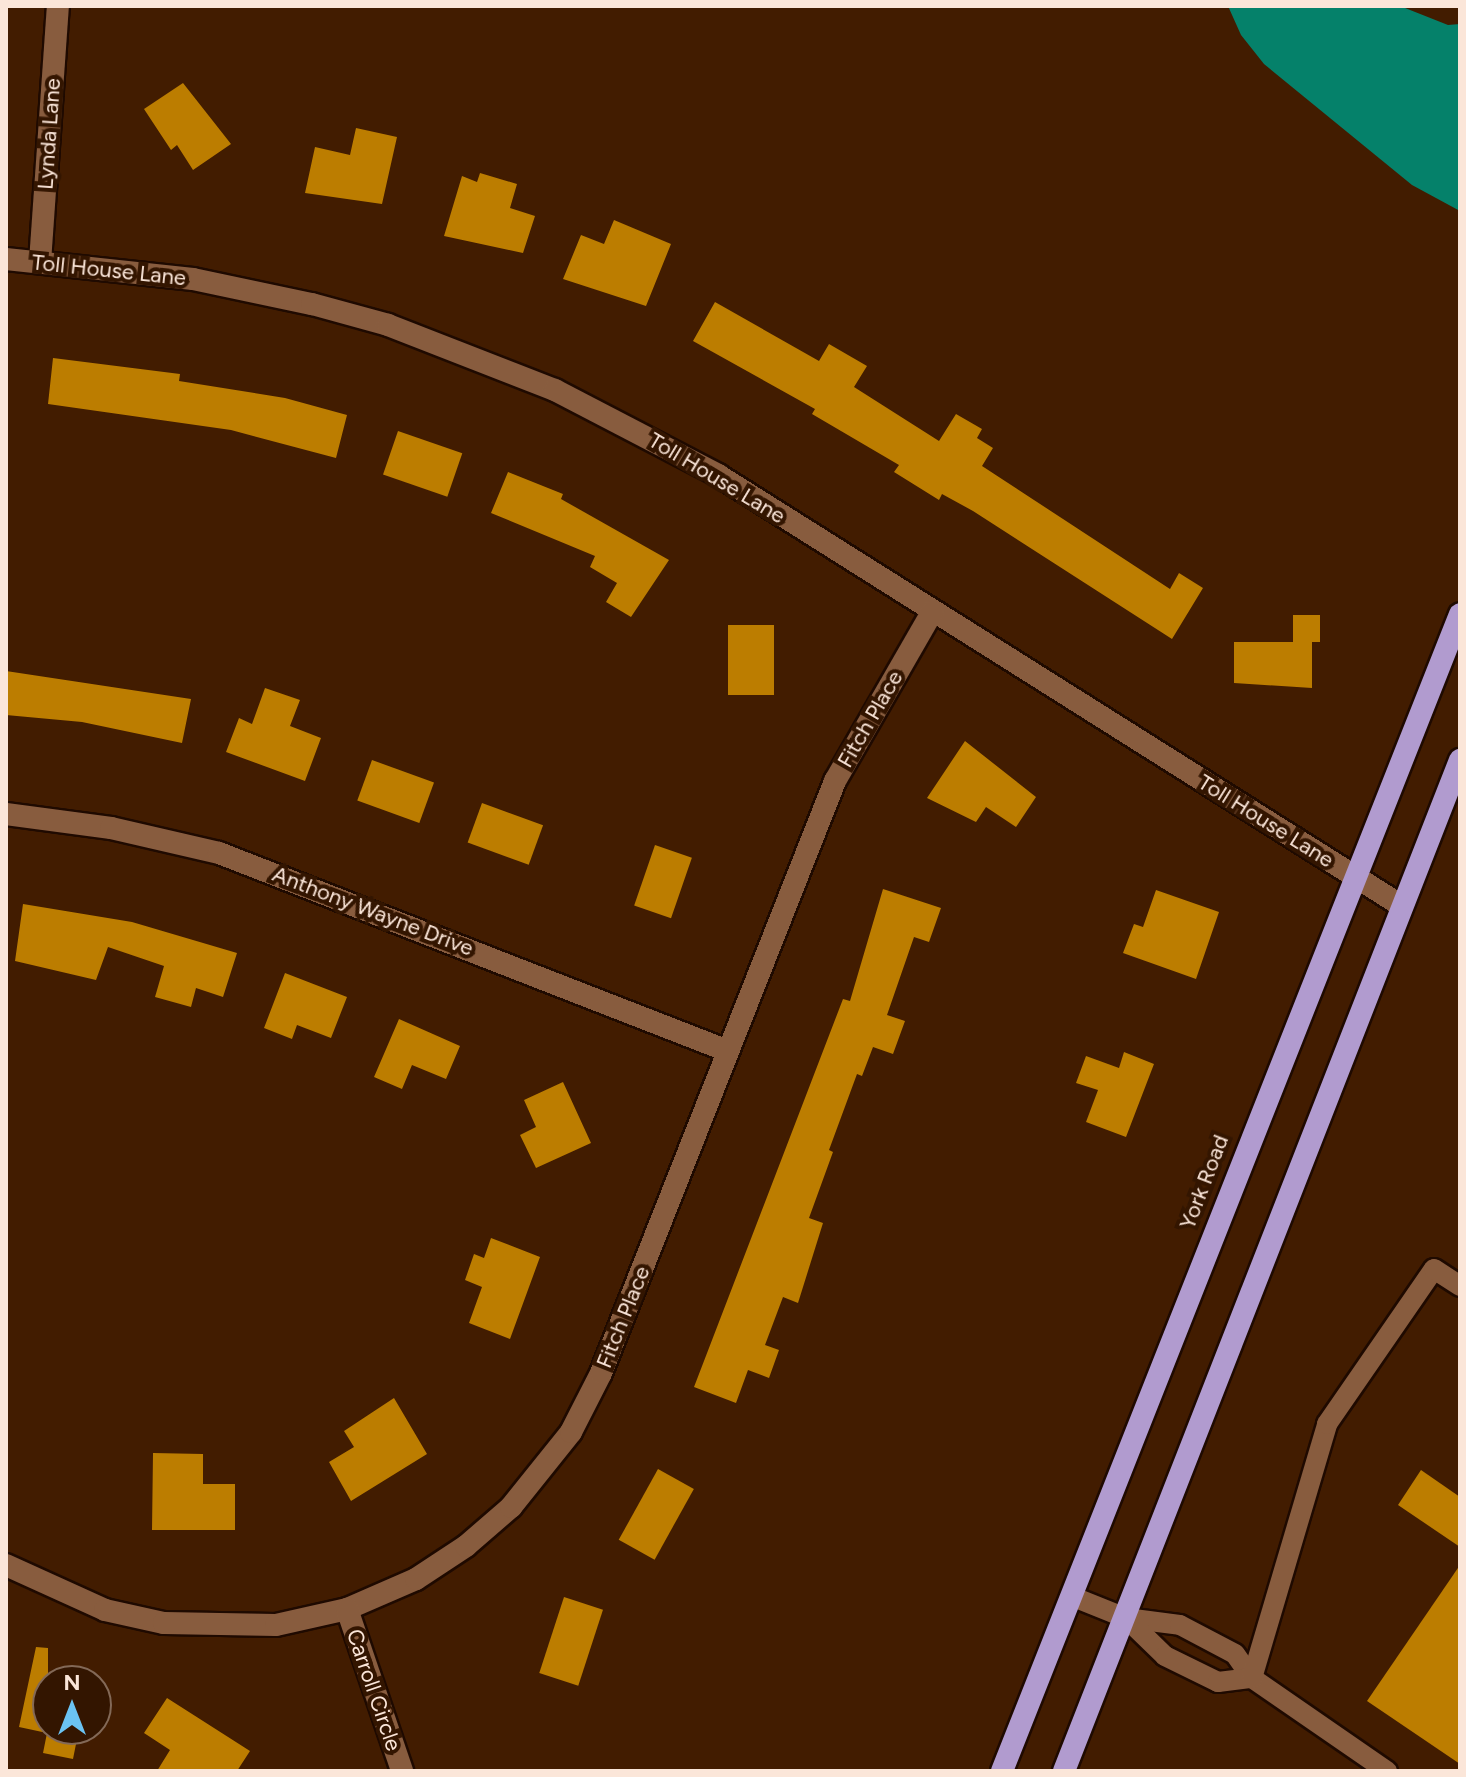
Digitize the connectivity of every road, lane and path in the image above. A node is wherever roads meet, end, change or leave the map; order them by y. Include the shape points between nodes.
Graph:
1 (58, 6) edge
2 (6, 259) edge
3 (40, 262) junction
4 (932, 612) junction
5 (1460, 614) edge
6 (1455, 640) edge
7 (1460, 760) edge
8 (6, 814) edge
9 (1354, 876) junction
10 (1402, 906) junction
11 (728, 1051) junction
12 (1460, 1286) edge
13 (6, 1565) edge
14 (1071, 1596) junction
15 (347, 1609) junction
16 (1126, 1618) junction
17 (1252, 1678) junction
18 (402, 1771) edge
19 (1002, 1771) edge
20 (1064, 1771) edge
21 (1387, 1771) edge

1 - 3 street, Lynda Lane
2 - 3 street, Toll House Lane
3 - 4 street, Toll House Lane via 193,279 312,304 462,352 653,439
4 - 9 street, Toll House Lane
4 - 11 street, Fitch Place via 835,781
5 - 6 highway, York Road
6 - 9 highway, York Road
7 - 10 highway
8 - 11 street, Anthony Wayne Drive via 111,828 219,853
9 - 10 street, Toll House Lane
9 - 14 highway, York Road
10 - 16 highway
11 - 15 street, Fitch Place via 601,1373 571,1432 511,1507 466,1546 416,1579
12 - 17 lane via 1434,1269 1327,1424
13 - 15 street, Fitch Place via 105,1610 164,1623 276,1625
14 - 16 lane
14 - 19 highway, York Road
15 - 18 street, Carroll Circle
16 - 17 lane via 1180,1625 1235,1654
16 - 17 lane via 1165,1656 1218,1682
16 - 20 highway
17 - 21 lane

